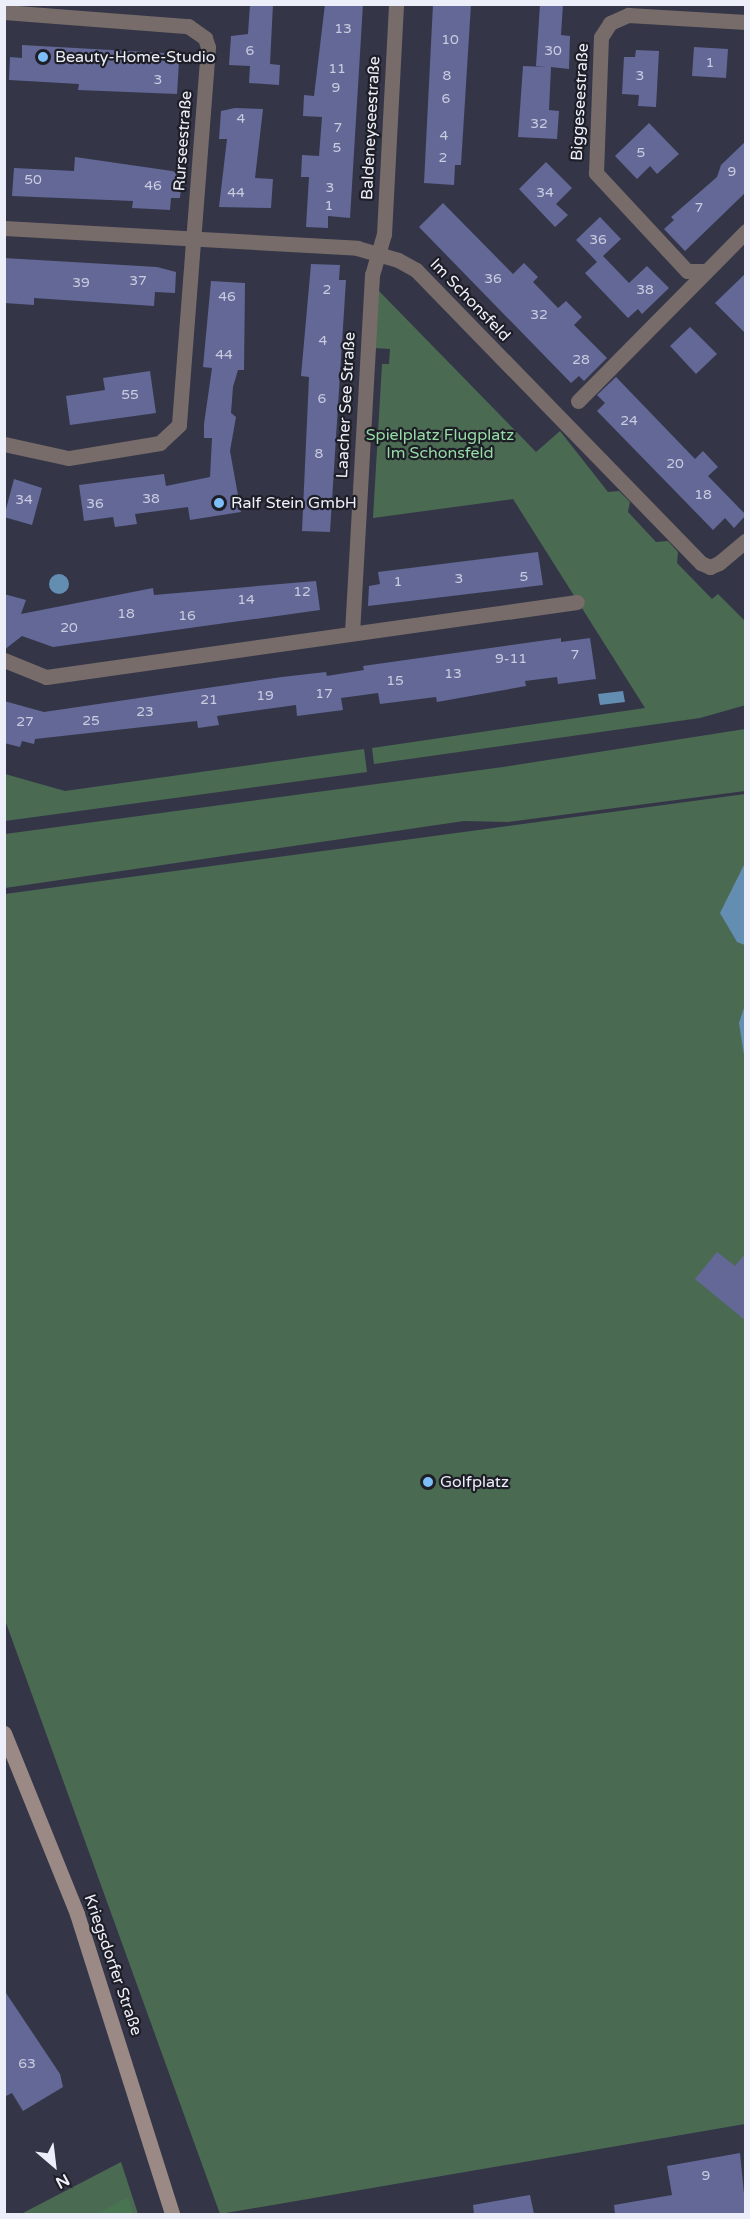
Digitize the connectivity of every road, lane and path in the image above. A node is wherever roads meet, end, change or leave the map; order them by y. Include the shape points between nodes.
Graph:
1 (396, 4) edge
2 (4, 12) edge
3 (746, 22) edge
4 (4, 228) edge
5 (746, 231) edge
6 (194, 235) junction
7 (382, 253) junction
8 (703, 271) junction
9 (578, 401) dead end
10 (4, 444) edge
11 (746, 540) edge
12 (577, 602) dead end
13 (352, 633) junction
14 (4, 660) edge
15 (4, 1733) edge
16 (172, 2214) edge

1 - 7 street, Baldeneyseestraße
2 - 6 street, Rurseestraße via 188,26 205,38
3 - 8 street, Biggeseestraße via 628,15 610,23 601,37 596,173 687,271
4 - 6 street, Im Schonsfeld
5 - 8 street
6 - 7 street, Im Schonsfeld
6 - 10 street via 181,418 172,435 160,443 68,458
7 - 11 street, Im Schonsfeld via 416,270 701,563 710,567 719,563
7 - 13 street, Laacher See Straße via 372,275
8 - 9 street via 683,299
12 - 13 street
13 - 14 street via 46,677
15 - 16 main road, Kriegsdorfer Straße via 112,2012

